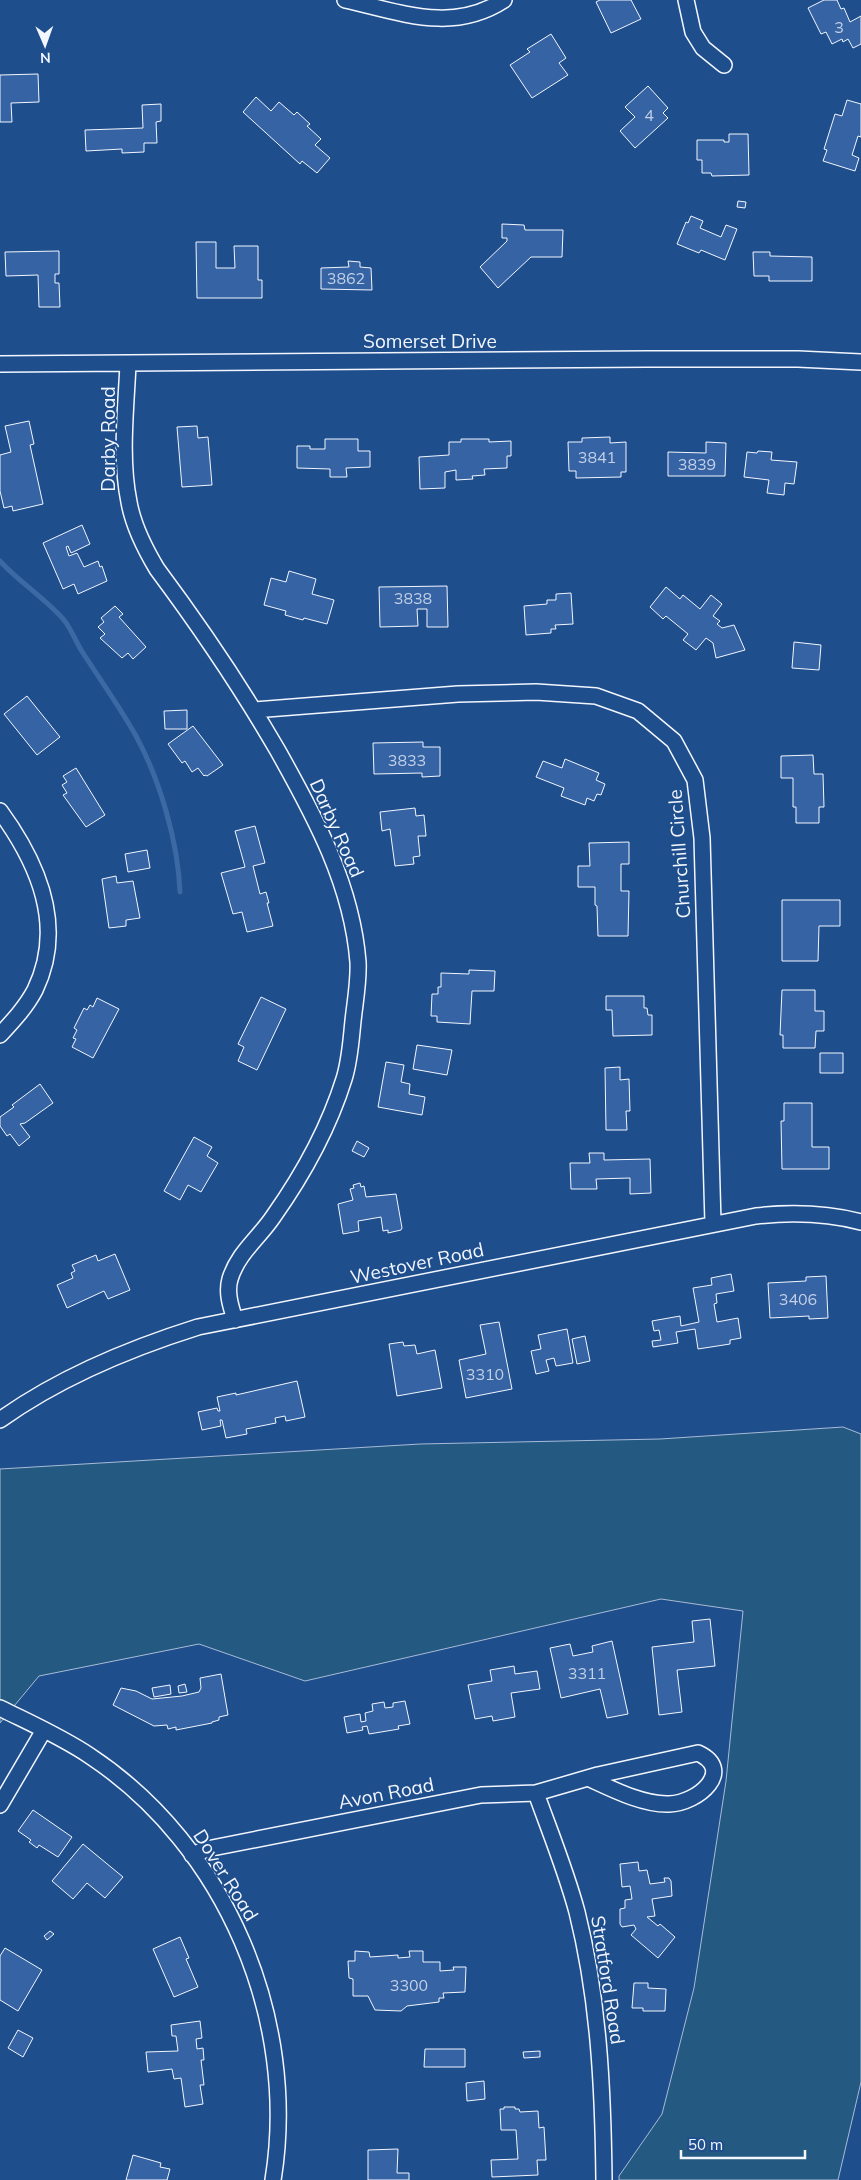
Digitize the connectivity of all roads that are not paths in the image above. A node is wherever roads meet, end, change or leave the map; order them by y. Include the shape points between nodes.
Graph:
1 (345, 0) edge
2 (504, 0) edge
3 (686, 0) edge
4 (724, 65) dead end
5 (861, 362) edge
6 (0, 364) edge
7 (128, 364) junction
8 (254, 710) junction
9 (0, 811) edge
10 (0, 1035) edge
11 (861, 1222) edge
12 (714, 1223) junction
13 (236, 1320) junction
14 (0, 1420) edge
15 (0, 1708) edge
16 (44, 1730) junction
17 (588, 1778) junction
18 (536, 1793) junction
19 (0, 1805) edge
20 (192, 1855) junction
21 (273, 2180) edge
22 (604, 2180) edge

1 - 2 street via 401,14 450,19 467,17
3 - 4 street via 693,32 703,48
5 - 7 street, Somerset Drive via 648,359
6 - 7 street, Somerset Drive
7 - 8 street, Darby Road via 126,463 128,501 132,513 157,569 206,635
8 - 12 street, Churchill Circle via 458,694 536,692 596,696 638,711 674,741 695,780 702,838
8 - 13 street, Darby Road via 329,850 348,908 357,977 350,1054 337,1099 300,1173 272,1218 236,1264 229,1281 229,1295
9 - 10 street via 35,872 43,891 49,925 48,944 36,989
11 - 12 street, Westover Road via 801,1213
12 - 13 street, Westover Road
13 - 14 street, Westover Road via 198,1327 120,1354 44,1391
15 - 16 street, Dover Road
16 - 19 street
16 - 20 street, Dover Road via 114,1774 147,1802
17 - 17 street, Avon Road via 698,1753 707,1757 713,1775 710,1785 700,1795 679,1804 637,1798
17 - 18 street, Avon Road
18 - 20 street, Avon Road via 480,1795 206,1849
18 - 22 street, Stratford Road via 581,1932 600,2047
20 - 21 street, Dover Road via 240,1933 266,2012 277,2083 278,2132

